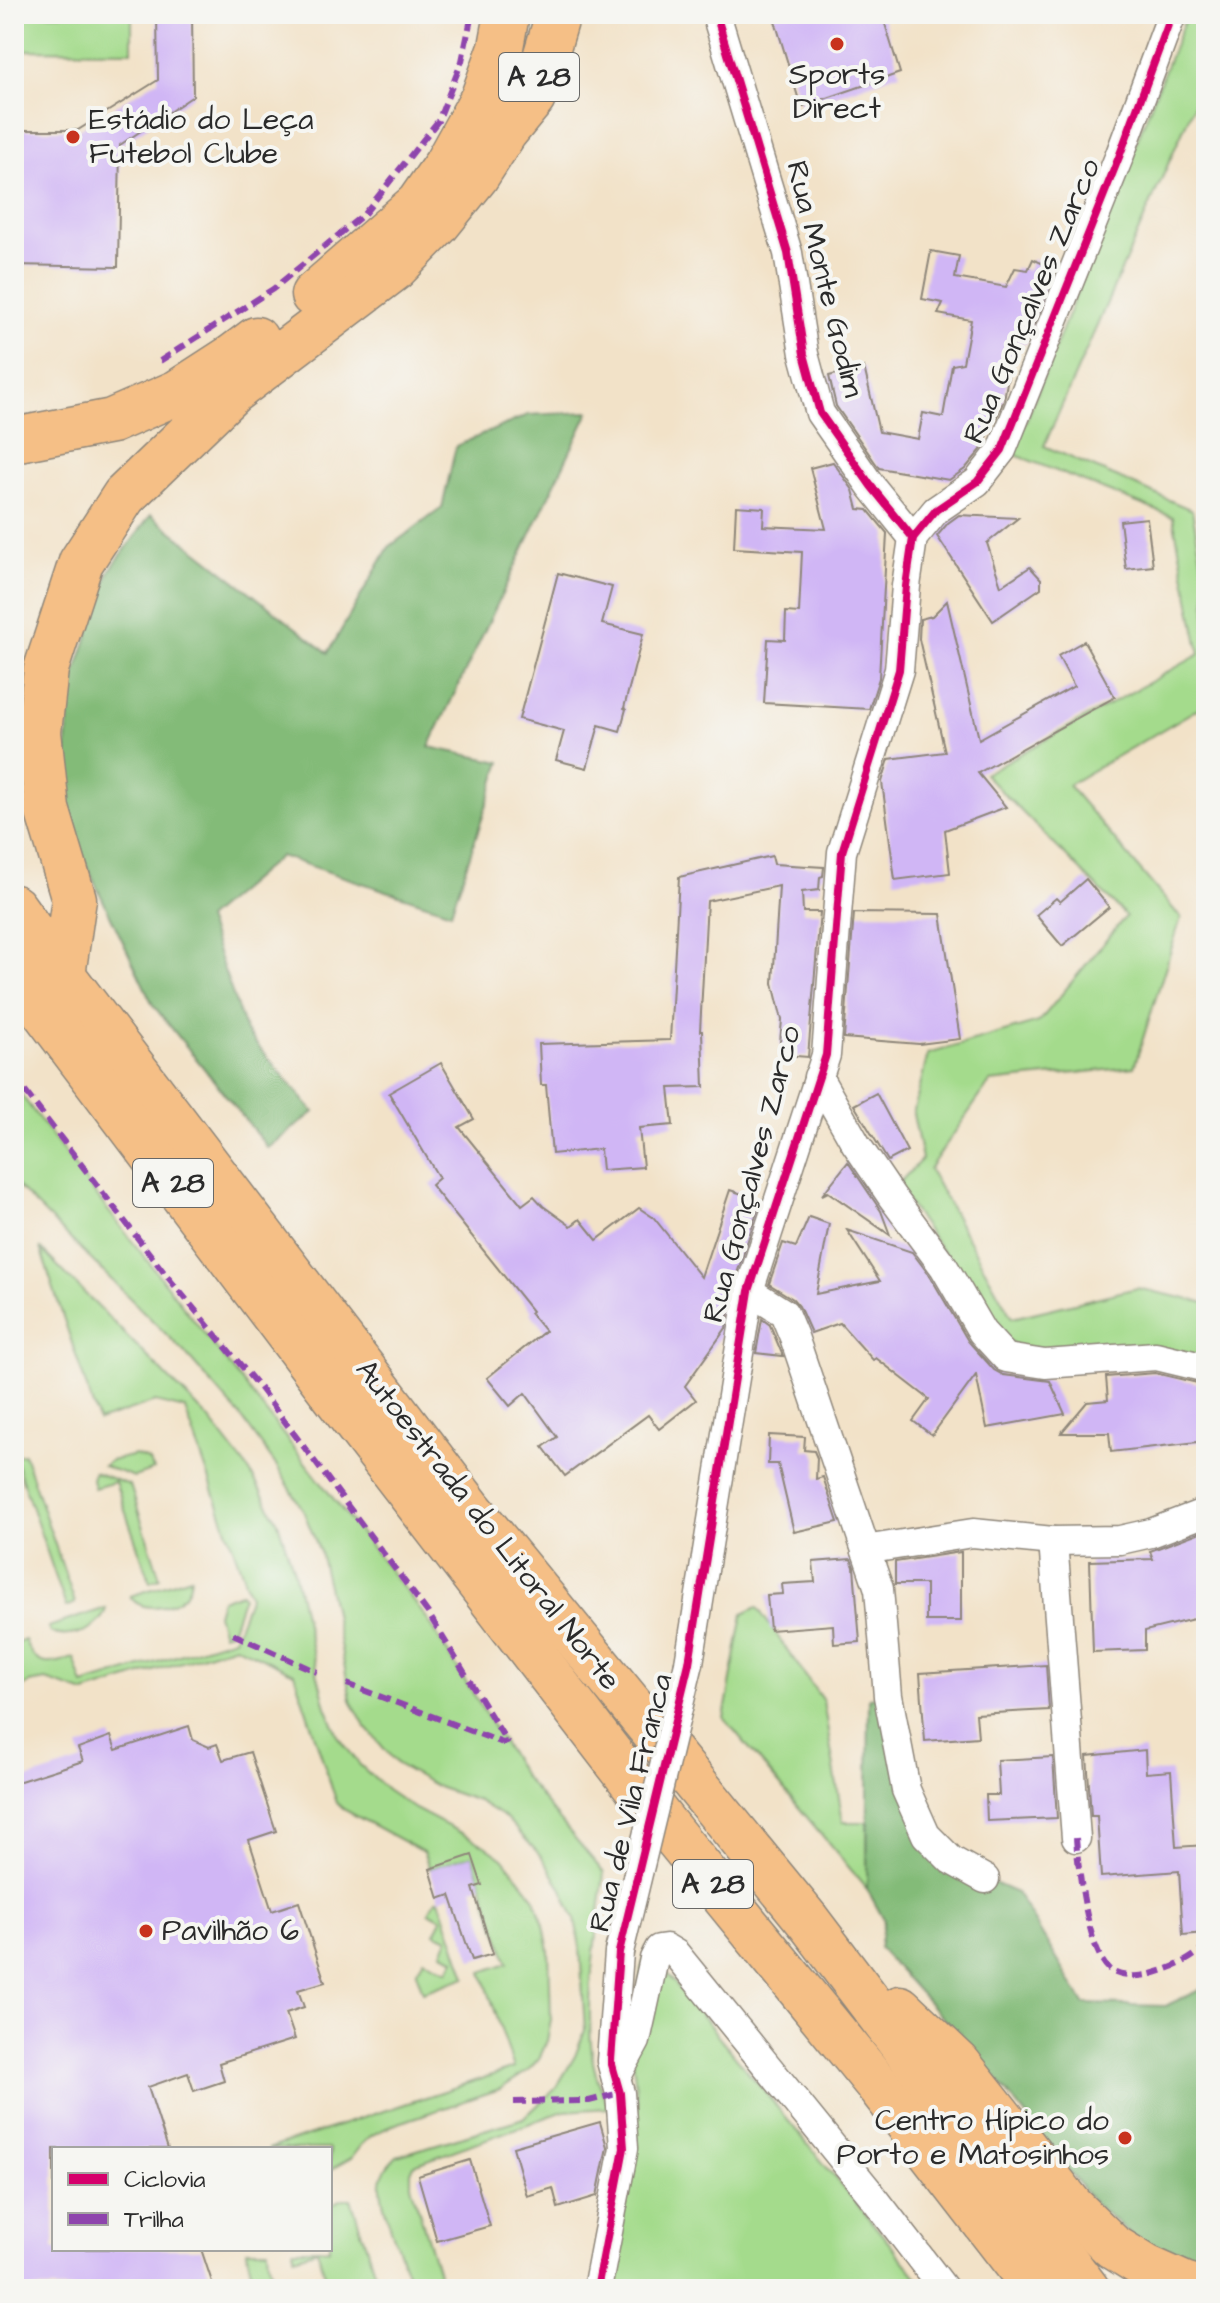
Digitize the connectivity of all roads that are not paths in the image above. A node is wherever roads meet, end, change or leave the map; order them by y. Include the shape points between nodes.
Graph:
1 (507, 14) edge
2 (530, 14) edge
3 (558, 14) edge
4 (716, 14) edge
5 (1172, 14) edge
6 (505, 132) junction
7 (14, 440) edge
8 (913, 538) junction
9 (14, 907) edge
10 (14, 972) edge
11 (63, 975) junction
12 (818, 1077) junction
13 (749, 1291) junction
14 (1206, 1368) edge
15 (728, 1423) joint
16 (1206, 1512) edge
17 (1053, 1541) junction
18 (866, 1551) junction
19 (1076, 1838) dead end
20 (985, 1879) dead end
21 (808, 1921) junction
22 (616, 2078) junction
23 (881, 2089) junction
24 (597, 2289) edge
25 (944, 2289) edge
26 (1006, 2289) edge
27 (1036, 2289) edge
28 (1087, 2289) edge
29 (1201, 2289) edge

1 - 7 highway via 483,97 446,164 418,204 329,283 178,392 112,421
2 - 6 highway
3 - 6 highway, A 28 via 533,98
4 - 8 street, Rua Monte Godim via 788,253 804,354 820,413
5 - 8 street, Rua Gonçalves Zarco via 1002,450 977,482 936,510
6 - 11 highway via 438,224 394,269 232,392 124,496 81,562 46,669 39,732 47,809 74,899
8 - 12 street, Rua Gonçalves Zarco via 899,670 842,852 826,1055
9 - 11 highway, Autoestrada do Litoral Norte / A 28
10 - 23 highway, Autoestrada do Litoral Norte / A 28 via 663,1822
11 - 21 highway, Autoestrada do Litoral Norte / A 28 via 472,1511
12 - 13 street, Rua Gonçalves Zarco
12 - 14 street via 856,1144 944,1267 982,1332 1006,1358 1045,1364 1156,1356
13 - 15 street, Rua Gonçalves Zarco
13 - 18 street via 784,1313
15 - 22 street, Rua de Vila Franca, bridge via 689,1663 619,1952 611,2061
16 - 17 street via 1120,1540
17 - 18 street via 973,1533
17 - 19 street
18 - 20 street via 879,1589 888,1696 906,1790 926,1835 951,1860
21 - 28 highway, Autoestrada do Litoral Norte / A 28
21 - 29 highway via 958,2063 1071,2206 1112,2246 1146,2267
22 - 24 street, Rua de Vila Franca via 624,2148
22 - 25 street via 636,2041 654,1959 666,1948
23 - 26 highway
23 - 27 highway, Autoestrada do Litoral Norte / A 28

